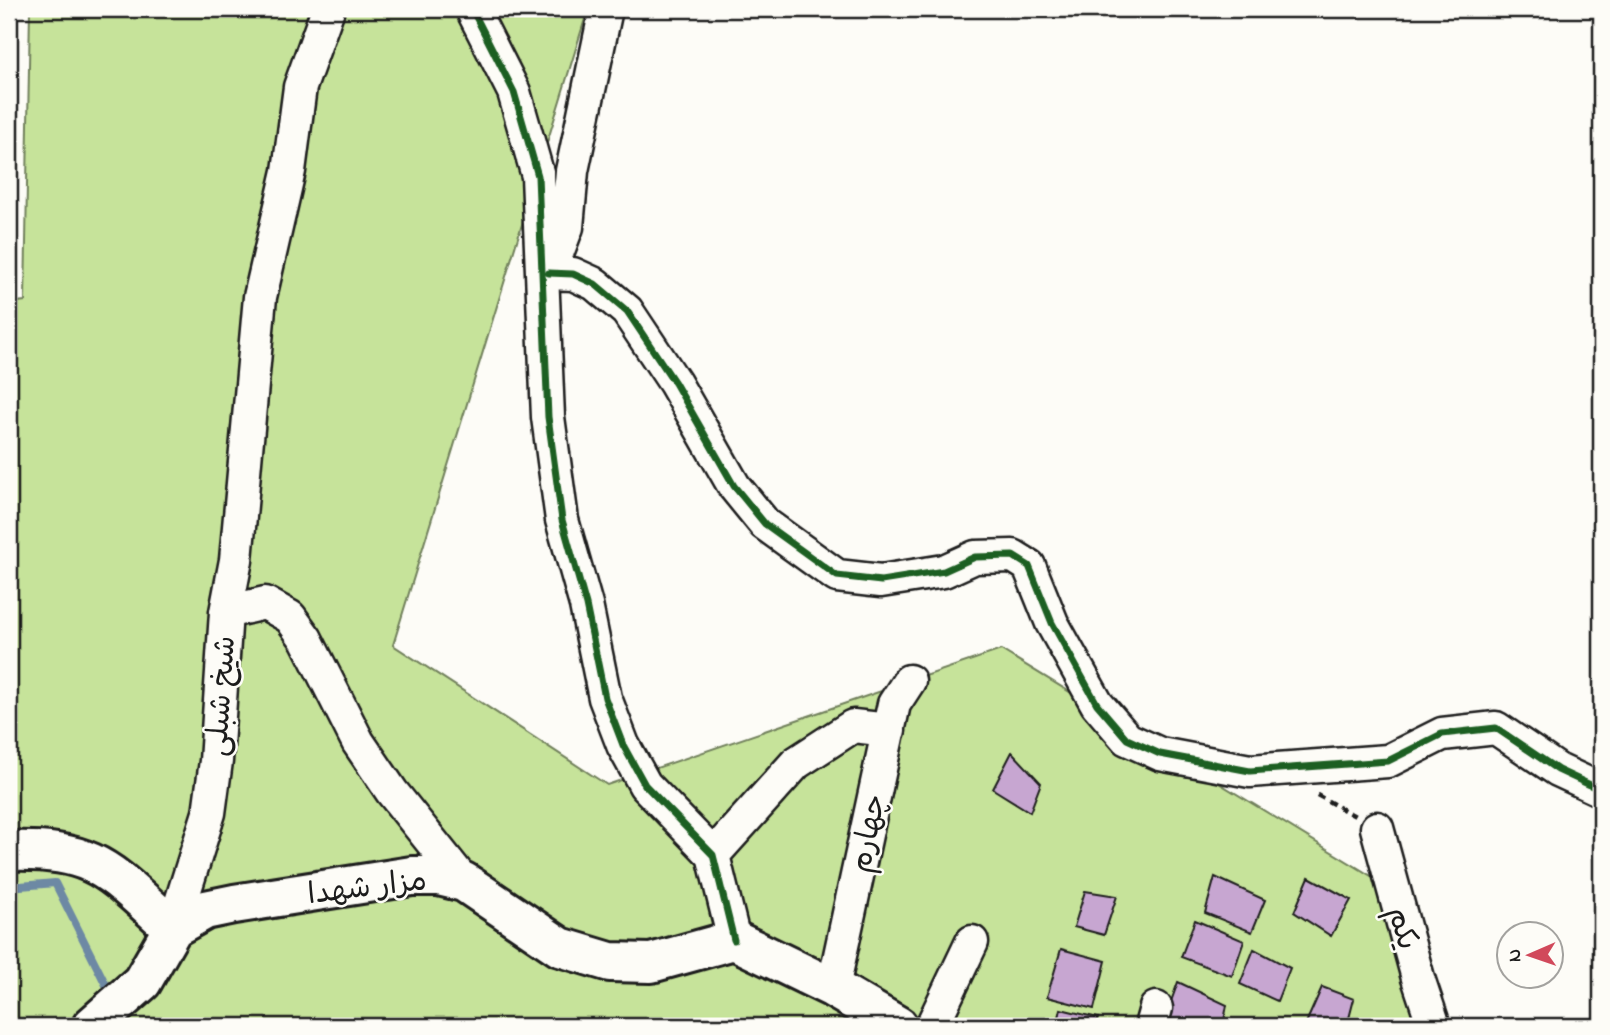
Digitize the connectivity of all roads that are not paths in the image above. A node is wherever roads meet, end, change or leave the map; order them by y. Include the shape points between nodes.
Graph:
1 (328, 9) edge
2 (472, 9) edge
3 (606, 9) edge
4 (547, 279) junction
5 (226, 612) junction
6 (909, 681) dead end
7 (889, 730) junction
8 (1601, 790) edge
9 (1377, 828) road end
10 (9, 851) edge
11 (713, 855) junction
12 (464, 882) junction
13 (173, 928) junction
14 (734, 940) junction
15 (972, 942) dead end
16 (833, 988) junction
17 (93, 1026) edge
18 (898, 1026) edge
19 (932, 1026) edge
20 (1434, 1026) edge

1 - 5 street via 300,87 289,171 260,297 236,560
2 - 4 street via 514,92 538,176
3 - 4 street via 572,171 566,227
4 - 8 street via 573,274 627,311 734,486 765,524 837,576 881,581 944,571 975,557 1013,556 1029,566 1052,623 1097,704 1127,739 1160,754 1250,771 1388,761 1442,734 1496,728 1558,770
4 - 11 street via 548,417 562,520 586,604 605,698 645,785
5 - 12 street, شیخ شبلی via 265,603 290,617 306,639 358,742
5 - 13 street, شیخ شبلی via 209,813
6 - 7 street, چهارم via 894,704
7 - 11 street via 853,726 796,763
7 - 16 street, چهارم
9 - 20 street, یکم
10 - 13 street via 77,855 105,867
11 - 14 street
12 - 13 street, مزار شهدا via 412,876 275,897 205,910
12 - 14 street, مزار شهدا via 560,947 610,962 651,963
13 - 17 street via 142,982
14 - 16 street
15 - 19 street
16 - 18 street

